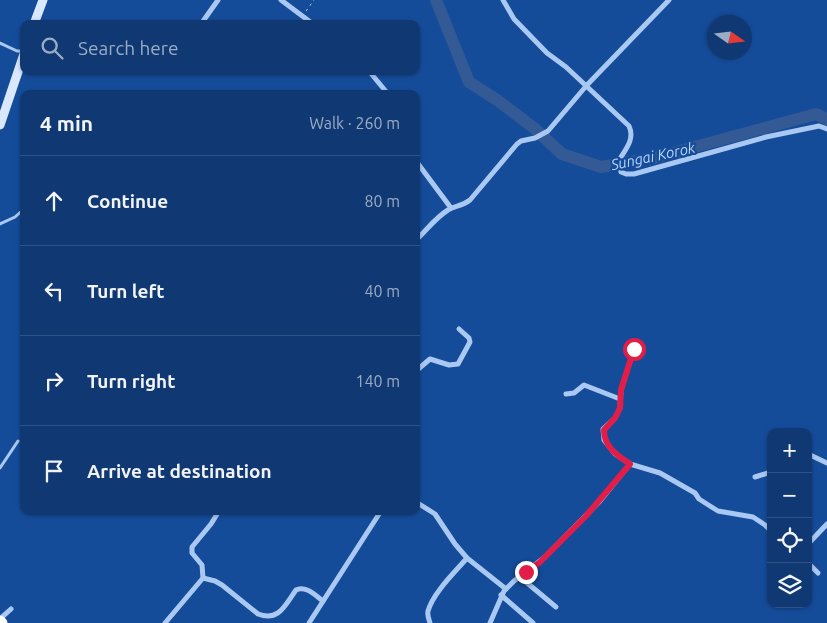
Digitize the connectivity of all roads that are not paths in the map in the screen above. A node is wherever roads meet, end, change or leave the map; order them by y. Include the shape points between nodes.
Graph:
1 (43, 0) edge
2 (218, 0) edge
3 (281, 0) edge
4 (503, 0) edge
5 (669, 0) edge
6 (36, 20) edge
7 (204, 20) edge
8 (308, 20) edge
9 (0, 43) edge
10 (20, 52) edge
11 (20, 65) edge
12 (373, 75) edge
13 (587, 86) junction
14 (385, 90) edge
15 (0, 125) edge
16 (827, 129) edge
17 (420, 166) edge
18 (451, 208) junction
19 (20, 212) edge
20 (0, 224) edge
21 (420, 236) edge
22 (460, 329) dead end
23 (634, 349) dead end
24 (420, 368) edge
25 (566, 394) dead end
26 (620, 399) junction
27 (18, 441) dead end
28 (812, 456) edge
29 (827, 463) edge
30 (630, 464) junction
31 (0, 468) edge
32 (768, 473) edge
33 (755, 477) dead end
34 (420, 505) edge
35 (217, 515) edge
36 (378, 515) edge
37 (827, 524) edge
38 (767, 527) edge
39 (812, 540) edge
40 (467, 558) junction
41 (812, 567) edge
42 (818, 573) dead end
43 (520, 577) junction
44 (203, 578) junction
45 (506, 589) junction
46 (501, 595) junction
47 (323, 601) junction
48 (556, 607) dead end
49 (11, 609) dead end
50 (1, 621) edge
51 (166, 623) edge
52 (309, 623) edge
53 (430, 623) edge
54 (490, 623) edge
55 (533, 623) edge

1 - 6 street
2 - 7 street
3 - 8 street
4 - 13 street via 514,19 547,53
5 - 13 street
9 - 10 lane
11 - 15 street
12 - 14 street
13 - 16 street via 632,132 619,160 621,172 626,174 786,132 819,126
13 - 18 street via 548,131 517,144 470,200 460,207
17 - 18 street
18 - 21 street
19 - 20 lane
22 - 24 street via 470,342 458,364 449,365 430,359
23 - 26 street
25 - 26 street via 574,393 584,385
26 - 30 street via 615,418 604,427 604,440 614,454
27 - 31 lane
28 - 29 street
30 - 38 street via 660,473 718,510 754,517
30 - 43 street via 586,516 539,563
32 - 33 street
34 - 40 street via 435,514
35 - 44 street via 192,547 192,553 202,565
36 - 47 street
37 - 39 street
40 - 45 street
40 - 53 street via 432,602 428,610
41 - 42 street
43 - 45 street
43 - 48 street
44 - 47 street via 215,581 265,617 280,612 299,588
44 - 51 street
45 - 46 street
46 - 54 street
46 - 55 street
47 - 52 street
49 - 50 street

